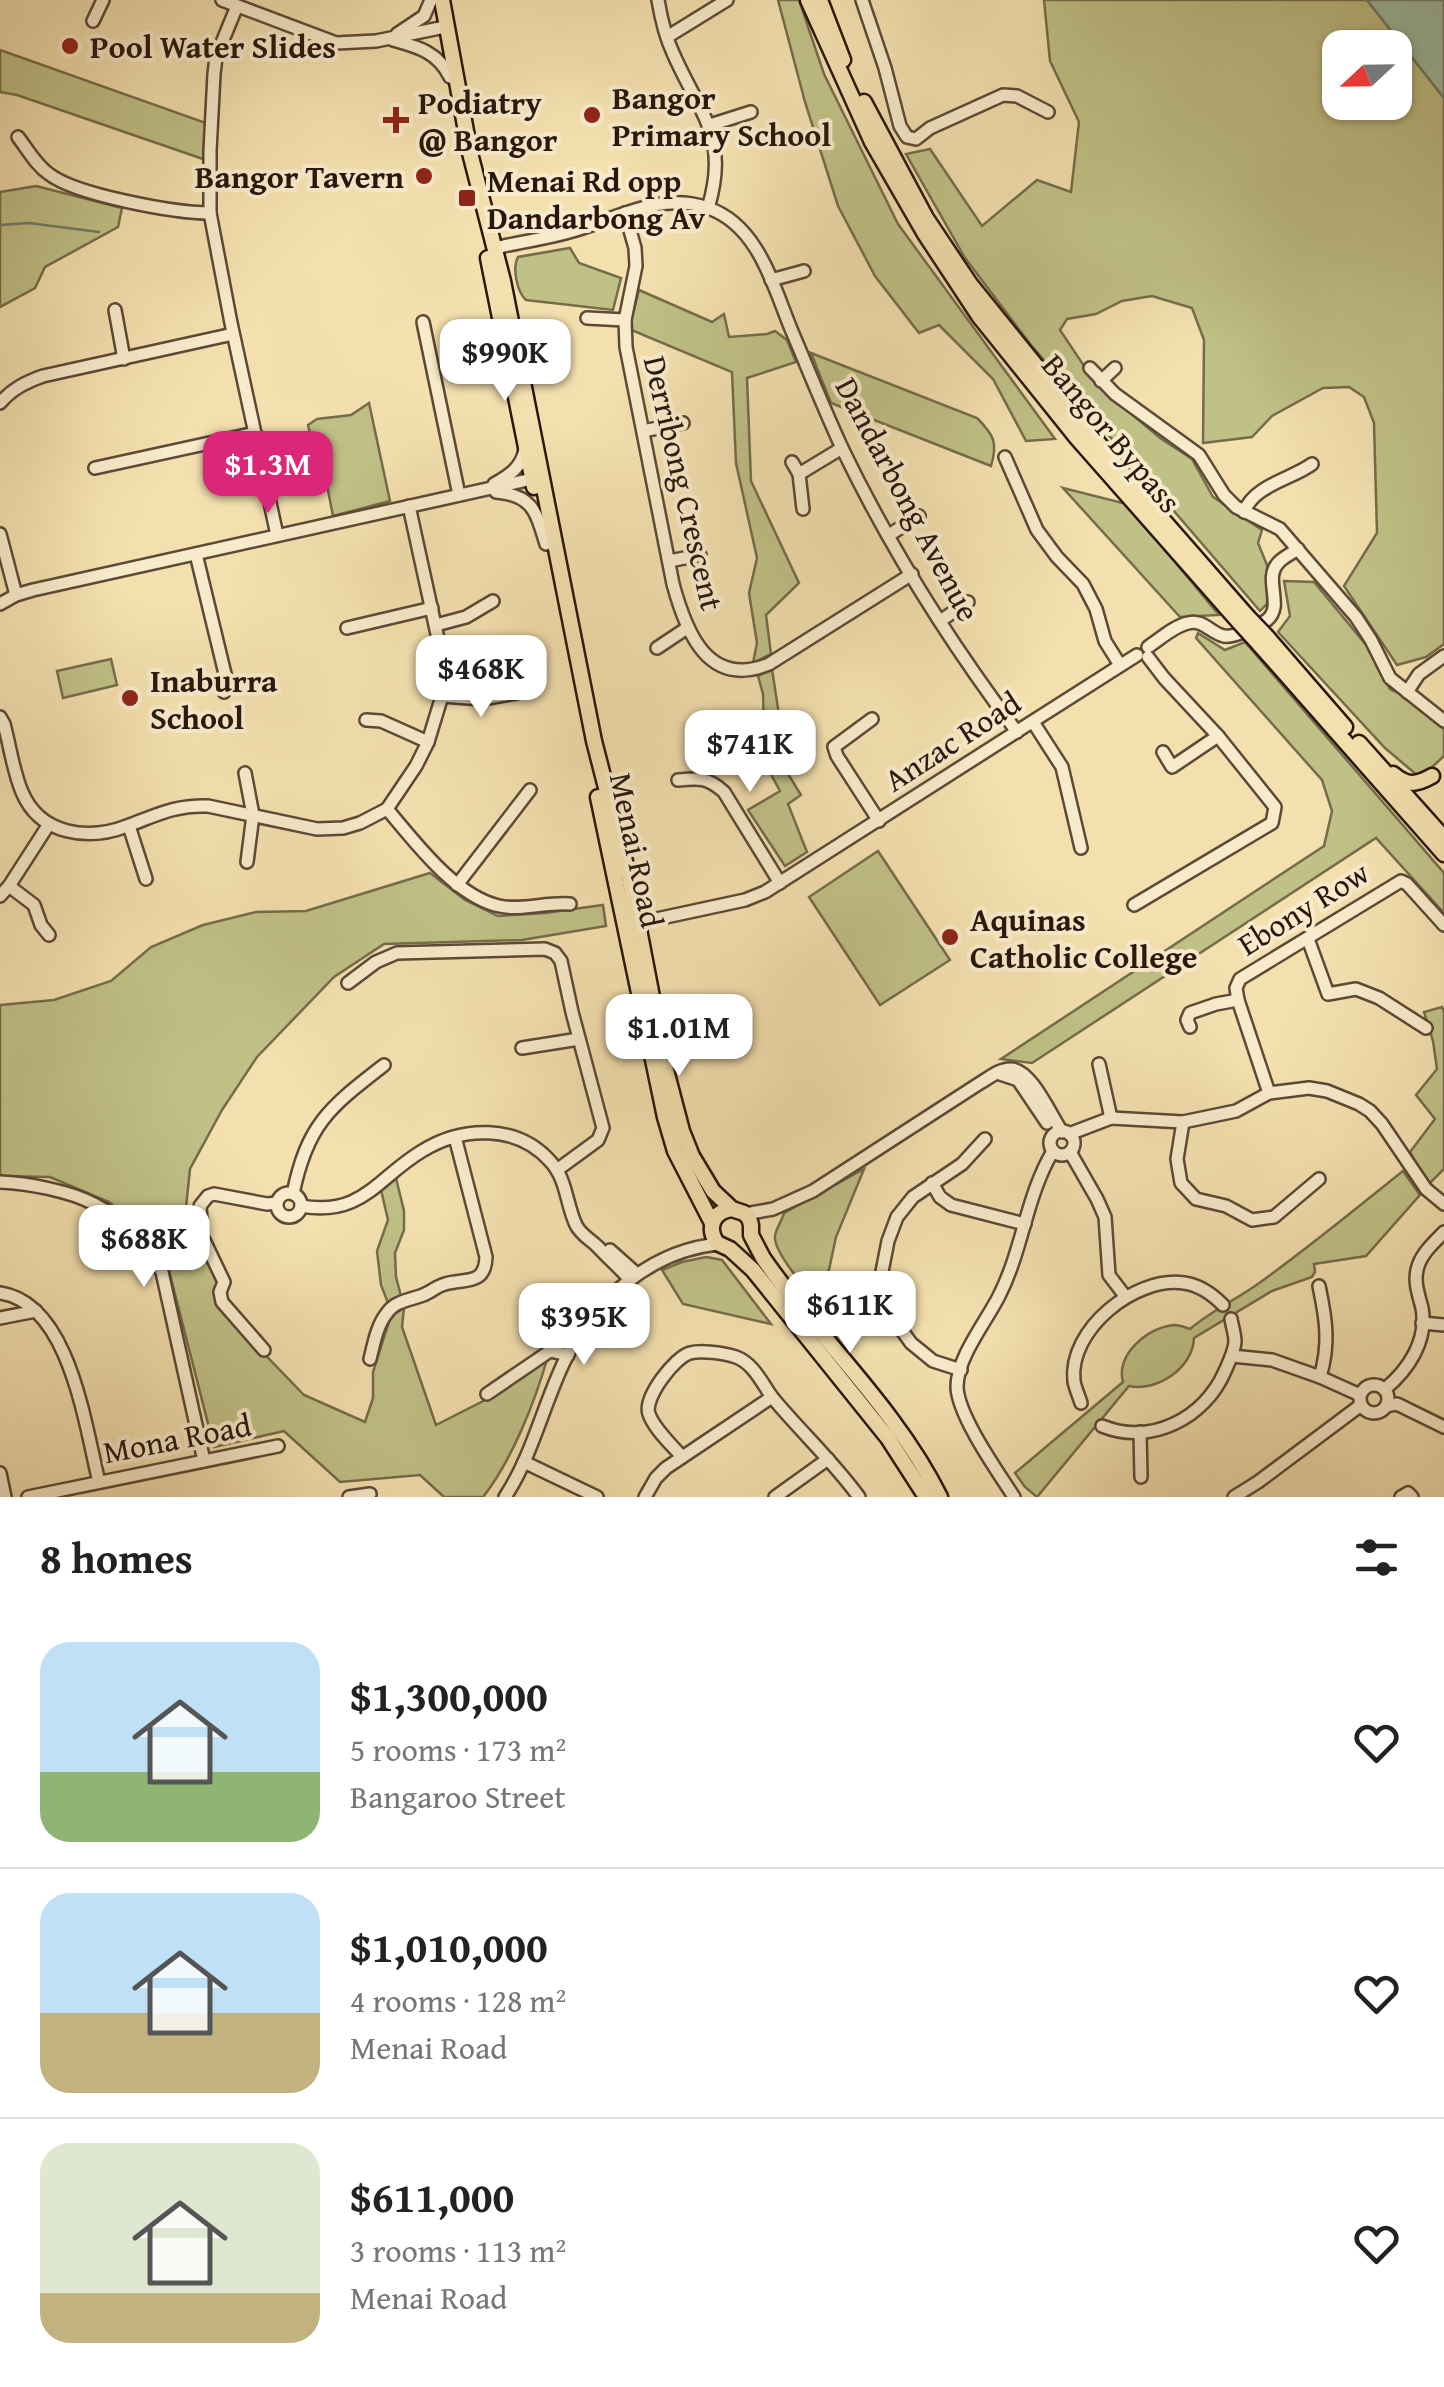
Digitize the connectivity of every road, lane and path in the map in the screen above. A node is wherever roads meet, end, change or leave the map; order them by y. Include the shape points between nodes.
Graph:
1 (103, 0) edge
2 (222, 0) edge
3 (435, 0) edge
4 (658, 0) edge
5 (727, 0) edge
6 (808, 0) edge
7 (820, 0) edge
8 (862, 0) edge
9 (237, 6) junction
10 (92, 21) dead end
11 (443, 28) junction
12 (666, 37) junction
13 (389, 38) junction
14 (450, 78) junction
15 (751, 112) dead end
16 (1048, 112) dead end
17 (710, 125) junction
18 (18, 138) dead end
19 (708, 208) junction
20 (625, 212) junction
21 (210, 213) junction
22 (490, 249) junction
23 (804, 271) dead end
24 (771, 280) junction
25 (115, 310) dead end
26 (587, 318) dead end
27 (624, 320) junction
28 (424, 322) dead end
29 (233, 334) junction
30 (124, 358) junction
31 (1090, 368) dead end
32 (1115, 368) dead end
33 (1101, 381) junction
34 (0, 403) edge
35 (683, 423) dead end
36 (643, 431) junction
37 (255, 433) junction
38 (530, 443) junction
39 (842, 448) junction
40 (1006, 457) dead end
41 (1312, 464) dead end
42 (95, 468) dead end
43 (532, 479) junction
44 (466, 494) junction
45 (408, 506) junction
46 (547, 509) junction
47 (803, 509) dead end
48 (1244, 512) junction
49 (919, 516) dead end
50 (0, 534) edge
51 (277, 535) junction
52 (889, 535) junction
53 (546, 544) junction
54 (1298, 549) junction
55 (196, 554) junction
56 (700, 555) dead end
57 (669, 562) junction
58 (912, 574) junction
59 (16, 595) junction
60 (492, 601) dead end
61 (968, 602) dead end
62 (0, 604) edge
63 (432, 608) junction
64 (1243, 619) junction
65 (940, 620) junction
66 (436, 625) junction
67 (347, 628) dead end
68 (687, 628) junction
69 (1263, 641) junction
70 (657, 648) dead end
71 (1145, 653) junction
72 (1444, 656) edge
73 (1120, 665) junction
74 (224, 692) dead end
75 (1407, 692) junction
76 (516, 693) dead end
77 (442, 696) junction
78 (0, 717) edge
79 (366, 720) dead end
80 (872, 720) dead end
81 (1444, 720) edge
82 (1033, 722) junction
83 (1018, 732) junction
84 (1218, 736) junction
85 (428, 742) junction
86 (1163, 752) dead end
87 (1369, 755) junction
88 (245, 773) dead end
89 (678, 780) dead end
90 (530, 790) dead end
91 (387, 809) junction
92 (253, 815) junction
93 (1424, 815) junction
94 (879, 821) junction
95 (49, 824) junction
96 (129, 826) junction
97 (1444, 838) edge
98 (1081, 848) dead end
99 (1444, 854) edge
100 (247, 862) dead end
101 (146, 879) dead end
102 (780, 883) junction
103 (457, 885) junction
104 (4, 891) edge
105 (570, 904) dead end
106 (1134, 905) dead end
107 (632, 924) junction
108 (1444, 925) edge
109 (49, 935) dead end
110 (1308, 939) junction
111 (348, 983) dead end
112 (1238, 1000) junction
113 (1190, 1026) dead end
114 (1426, 1028) dead end
115 (579, 1039) junction
116 (522, 1048) dead end
117 (1099, 1064) dead end
118 (384, 1065) dead end
119 (1269, 1093) junction
120 (1111, 1118) junction
121 (1183, 1122) junction
122 (1062, 1134) junction
123 (455, 1137) junction
124 (985, 1139) dead end
125 (1053, 1151) junction
126 (1070, 1152) junction
127 (558, 1170) junction
128 (1320, 1178) dead end
129 (0, 1182) edge
130 (932, 1184) junction
131 (293, 1194) junction
132 (277, 1203) junction
133 (1444, 1204) edge
134 (301, 1206) junction
135 (745, 1221) junction
136 (1025, 1224) junction
137 (712, 1226) junction
138 (1444, 1232) edge
139 (724, 1247) junction
140 (687, 1250) junction
141 (634, 1277) junction
142 (1319, 1286) dead end
143 (0, 1294) edge
144 (1124, 1296) junction
145 (1224, 1306) dead end
146 (36, 1310) junction
147 (0, 1318) edge
148 (1230, 1318) dead end
149 (1422, 1323) junction
150 (1444, 1325) edge
151 (264, 1350) dead end
152 (568, 1355) junction
153 (1232, 1356) junction
154 (370, 1358) dead end
155 (961, 1370) junction
156 (1320, 1377) junction
157 (1384, 1390) junction
158 (486, 1394) dead end
159 (772, 1397) junction
160 (1361, 1400) junction
161 (1081, 1403) dead end
162 (1386, 1406) junction
163 (1102, 1426) dead end
164 (1444, 1428) edge
165 (1140, 1432) junction
166 (278, 1446) dead end
167 (682, 1457) junction
168 (828, 1459) junction
169 (204, 1461) junction
170 (524, 1462) junction
171 (0, 1473) edge
172 (1141, 1477) dead end
173 (99, 1482) junction
174 (370, 1494) dead end
175 (5, 1497) edge
176 (28, 1497) edge
177 (349, 1497) edge
178 (505, 1497) edge
179 (597, 1497) edge
180 (645, 1497) edge
181 (775, 1497) edge
182 (859, 1497) edge
183 (926, 1497) edge
184 (940, 1497) edge
185 (1014, 1497) edge
186 (1234, 1497) edge
187 (1400, 1497) edge
188 (1412, 1497) edge

1 - 10 street
2 - 9 street
3 - 11 main road, Menai Road
3 - 13 street via 424,16
4 - 12 street
5 - 12 street
6 - 64 main road, Bangor Bypass via 872,142 979,316 1077,438
7 - 64 main road, Bangor Bypass via 882,138 970,284
8 - 16 street via 907,137 916,139 1003,95
9 - 13 street via 336,43
9 - 21 street via 216,57
11 - 13 street
11 - 14 main road, Menai Road
11 - 22 main road, Menai Road
12 - 17 street
13 - 14 street via 429,52
14 - 22 main road, Menai Road
15 - 17 street
17 - 19 street via 716,168
18 - 21 street via 44,170 72,186 183,213
19 - 20 street via 657,203
19 - 24 street, Dandarbong Avenue via 742,230
20 - 22 street via 571,232
20 - 27 street, Derribong Crescent via 636,266
21 - 29 street
22 - 38 main road, Menai Road
23 - 24 street
24 - 39 street, Dandarbong Avenue
25 - 30 street
26 - 27 street, Derribong Crescent
27 - 36 street, Derribong Crescent
28 - 44 street
29 - 30 street
29 - 37 street
30 - 34 street via 26,382
31 - 33 street
32 - 33 street
33 - 48 street via 1200,456 1224,495
35 - 36 street
36 - 57 street, Derribong Crescent
37 - 42 street
37 - 51 street
38 - 43 main road, Menai Road
38 - 44 street via 516,469
38 - 46 main road, Menai Road
39 - 47 street via 795,468
39 - 52 street, Dandarbong Avenue
40 - 73 street via 1037,530 1083,584
41 - 48 street via 1304,479 1289,475 1248,501
43 - 44 street
43 - 46 main road, Menai Road
43 - 53 main road, Menai Road
44 - 45 street
44 - 53 street via 522,498
45 - 51 street
45 - 63 street
46 - 107 main road, Menai Road
48 - 54 street via 1272,523
49 - 52 street
50 - 59 street
51 - 55 street
52 - 58 street, Dandarbong Avenue
53 - 107 main road, Menai Road
54 - 71 street, Anzac Road via 1273,571 1274,605 1267,619 1225,636 1187,623
54 - 75 street via 1364,628 1390,678
55 - 59 street
55 - 74 street
56 - 57 street
57 - 68 street, Derribong Crescent
58 - 65 street, Dandarbong Avenue
58 - 68 street, Derribong Crescent via 755,670 723,667
59 - 62 street
60 - 66 street
61 - 65 street
63 - 66 street
63 - 67 street
64 - 69 main road, Bangor Bypass, bridge
65 - 83 street, Dandarbong Avenue
66 - 77 street
68 - 70 street
69 - 87 main road, Bangor Bypass
69 - 99 main road, Bangor Bypass
71 - 73 street, Anzac Road
71 - 84 street
72 - 75 street
73 - 82 street, Anzac Road
75 - 81 street
76 - 77 street
77 - 85 street
78 - 95 street via 23,796
79 - 85 street
80 - 94 street via 834,747
82 - 83 street, Anzac Road
82 - 98 street via 1062,767
83 - 94 street, Anzac Road
84 - 86 street via 1172,767
84 - 106 street via 1276,806 1272,823
85 - 91 street
87 - 93 main road, Bangor Bypass
87 - 93 main road via 1402,782 1414,785 1432,776 1419,797
88 - 92 street
89 - 102 street via 697,778 724,792
90 - 103 street
91 - 92 street via 330,829
91 - 103 street
92 - 96 street via 190,805
92 - 100 street
93 - 97 main road, Bangor Bypass
94 - 102 street, Anzac Road
95 - 96 street via 87,835
95 - 104 street
96 - 101 street
102 - 107 street, Anzac Road via 745,900
103 - 105 street via 498,906
104 - 109 street via 34,906
107 - 135 main road, Menai Road via 682,1131 703,1178
107 - 137 main road, Menai Road via 665,1117
108 - 110 street, Ebony Row via 1402,882
110 - 112 street, Ebony Row via 1240,980
110 - 114 street via 1328,994 1356,990
111 - 115 street via 397,953 545,948 561,961
112 - 113 street via 1190,1014
112 - 119 street, Ebony Row
115 - 116 street
115 - 127 street via 603,1128 598,1140
117 - 120 street
118 - 131 street via 313,1131
119 - 121 street via 1236,1111
119 - 133 street via 1308,1088 1359,1104
120 - 121 street
120 - 122 street
121 - 128 street via 1181,1183 1196,1199 1252,1220 1274,1218
122 - 125 street via 1051,1140
122 - 126 street via 1074,1142
122 - 135 street via 1018,1080 996,1074 813,1191
123 - 127 street via 507,1134 534,1146
123 - 134 street via 426,1148 351,1203
123 - 154 street via 486,1268 469,1281 397,1303 376,1334
124 - 130 street
125 - 126 street
125 - 136 street
126 - 144 street via 1105,1217 1109,1275
127 - 141 street via 577,1227
129 - 169 street via 94,1204 155,1261
130 - 136 street via 951,1205
130 - 155 street via 896,1217 880,1298 911,1343 940,1365
131 - 132 street
131 - 134 street
132 - 134 street via 287,1217
132 - 151 street via 214,1194 200,1206 202,1236 224,1282 222,1302
135 - 137 main road via 719,1213
135 - 139 main road via 741,1247
135 - 184 main road, Menai Road via 762,1258 912,1448
136 - 155 street via 1015,1260
137 - 139 main road
137 - 140 street
138 - 149 street via 1416,1271
139 - 140 street
139 - 183 main road via 753,1270 888,1438
140 - 141 street
141 - 152 street
142 - 156 street via 1328,1342
143 - 146 street
144 - 145 street via 1185,1283
144 - 161 street via 1101,1316 1077,1357 1074,1383
146 - 147 street
146 - 173 street via 76,1383
148 - 153 street
149 - 150 street
149 - 157 street via 1411,1364
152 - 158 street via 550,1351
152 - 170 street
153 - 156 street via 1272,1360
153 - 165 street via 1201,1407 1170,1426
155 - 185 street via 963,1411
156 - 160 street
157 - 160 street via 1373,1384
157 - 162 street
159 - 167 street
159 - 167 street via 738,1357 684,1354 648,1408
159 - 168 street
160 - 162 street via 1371,1413
160 - 186 street
162 - 164 street via 1397,1404
163 - 165 street
165 - 172 street
166 - 169 street, Mona Road
167 - 180 street
168 - 181 street
168 - 182 street
169 - 173 street, Mona Road
170 - 178 street
170 - 179 street
171 - 175 street
173 - 176 street, Mona Road
174 - 177 street
187 - 188 street

